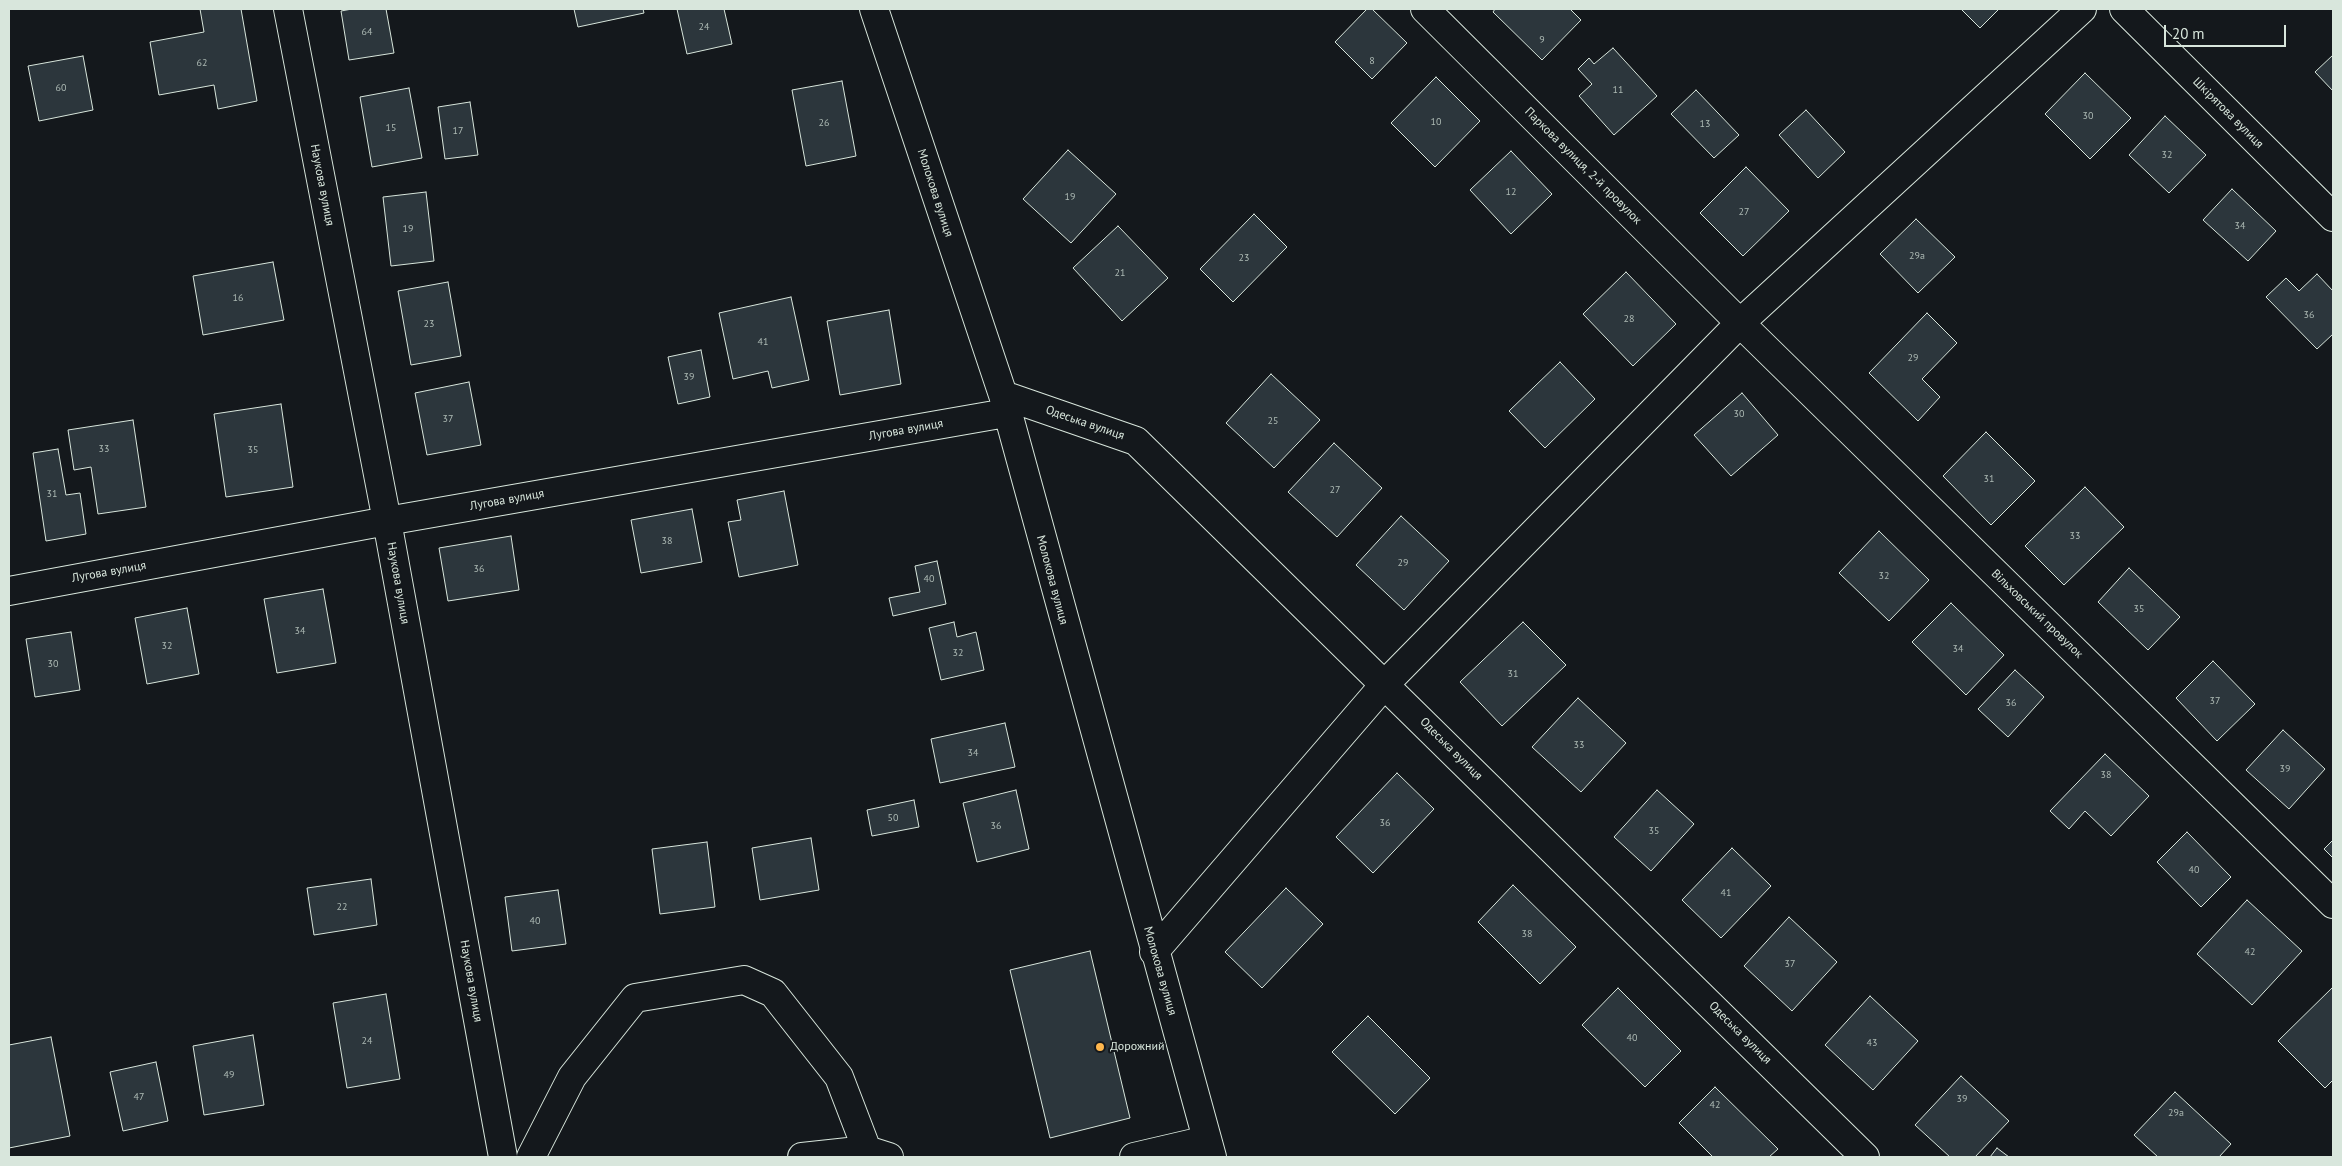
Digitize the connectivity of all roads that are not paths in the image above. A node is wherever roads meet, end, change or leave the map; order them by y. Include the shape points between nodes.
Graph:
1 (288, 9) edge
2 (874, 9) edge
3 (1425, 9) edge
4 (2082, 9) edge
5 (2124, 9) edge
6 (2333, 217) edge
7 (1740, 323) junction
8 (1005, 404) junction
9 (387, 521) junction
10 (9, 591) edge
11 (1385, 684) junction
12 (2333, 904) edge
13 (1154, 952) junction
14 (1210, 1149) edge
15 (878, 1154) edge
16 (503, 1157) edge
17 (531, 1157) edge
18 (802, 1157) edge
19 (1134, 1157) edge
20 (1865, 1157) edge

1 - 9 street, Наукова вулиця
2 - 8 street, Молокова вулиця
3 - 7 street, Паркова вулиця, 2-й провулок
4 - 7 street
5 - 6 street, Шкірятова вулиця
7 - 11 street
7 - 12 street, Вільховський провулок
8 - 9 street, Лугова вулиця
8 - 11 street, Одеська вулиця via 1136,441
8 - 13 street, Молокова вулиця
9 - 10 street, Лугова вулиця
9 - 16 street, Наукова вулиця
11 - 13 street
11 - 20 street, Одеська вулиця
13 - 14 street, Молокова вулиця
14 - 19 street
15 - 17 street via 839,1077 773,993 744,980 635,998 572,1077
15 - 18 street

